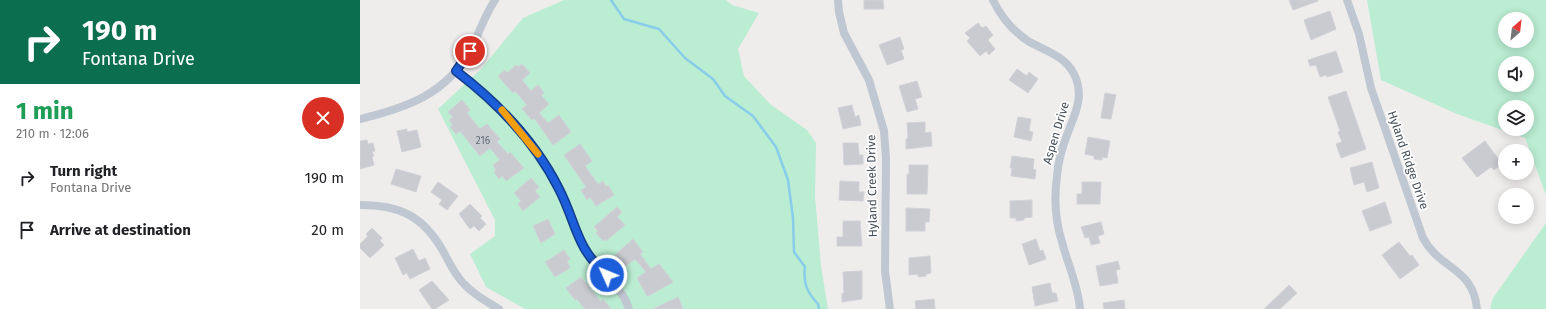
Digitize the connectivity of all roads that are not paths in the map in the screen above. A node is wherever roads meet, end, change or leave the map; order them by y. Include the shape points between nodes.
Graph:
1 (495, 0) edge
2 (838, 0) edge
3 (993, 0) edge
4 (1347, 0) edge
5 (456, 71) junction
6 (360, 119) edge
7 (360, 205) edge
8 (499, 309) edge
9 (629, 309) edge
10 (890, 309) edge
11 (1080, 309) edge
12 (1477, 309) edge

1 - 5 street via 470,51
2 - 10 street, Hyland Creek Drive via 844,33 869,80 884,131 885,271
3 - 11 street, Aspen Drive via 1011,27 1029,41 1061,58 1077,81 1079,102 1059,160 1055,202 1058,229 1075,279
4 - 12 street, Hyland Ridge Drive via 1359,34 1371,88 1423,238 1435,255 1465,278 1473,292
5 - 6 street via 437,89 410,105
5 - 9 street via 495,104 542,160 560,190 578,239 595,265 620,291
7 - 8 street via 397,209 421,222 431,231 463,284

